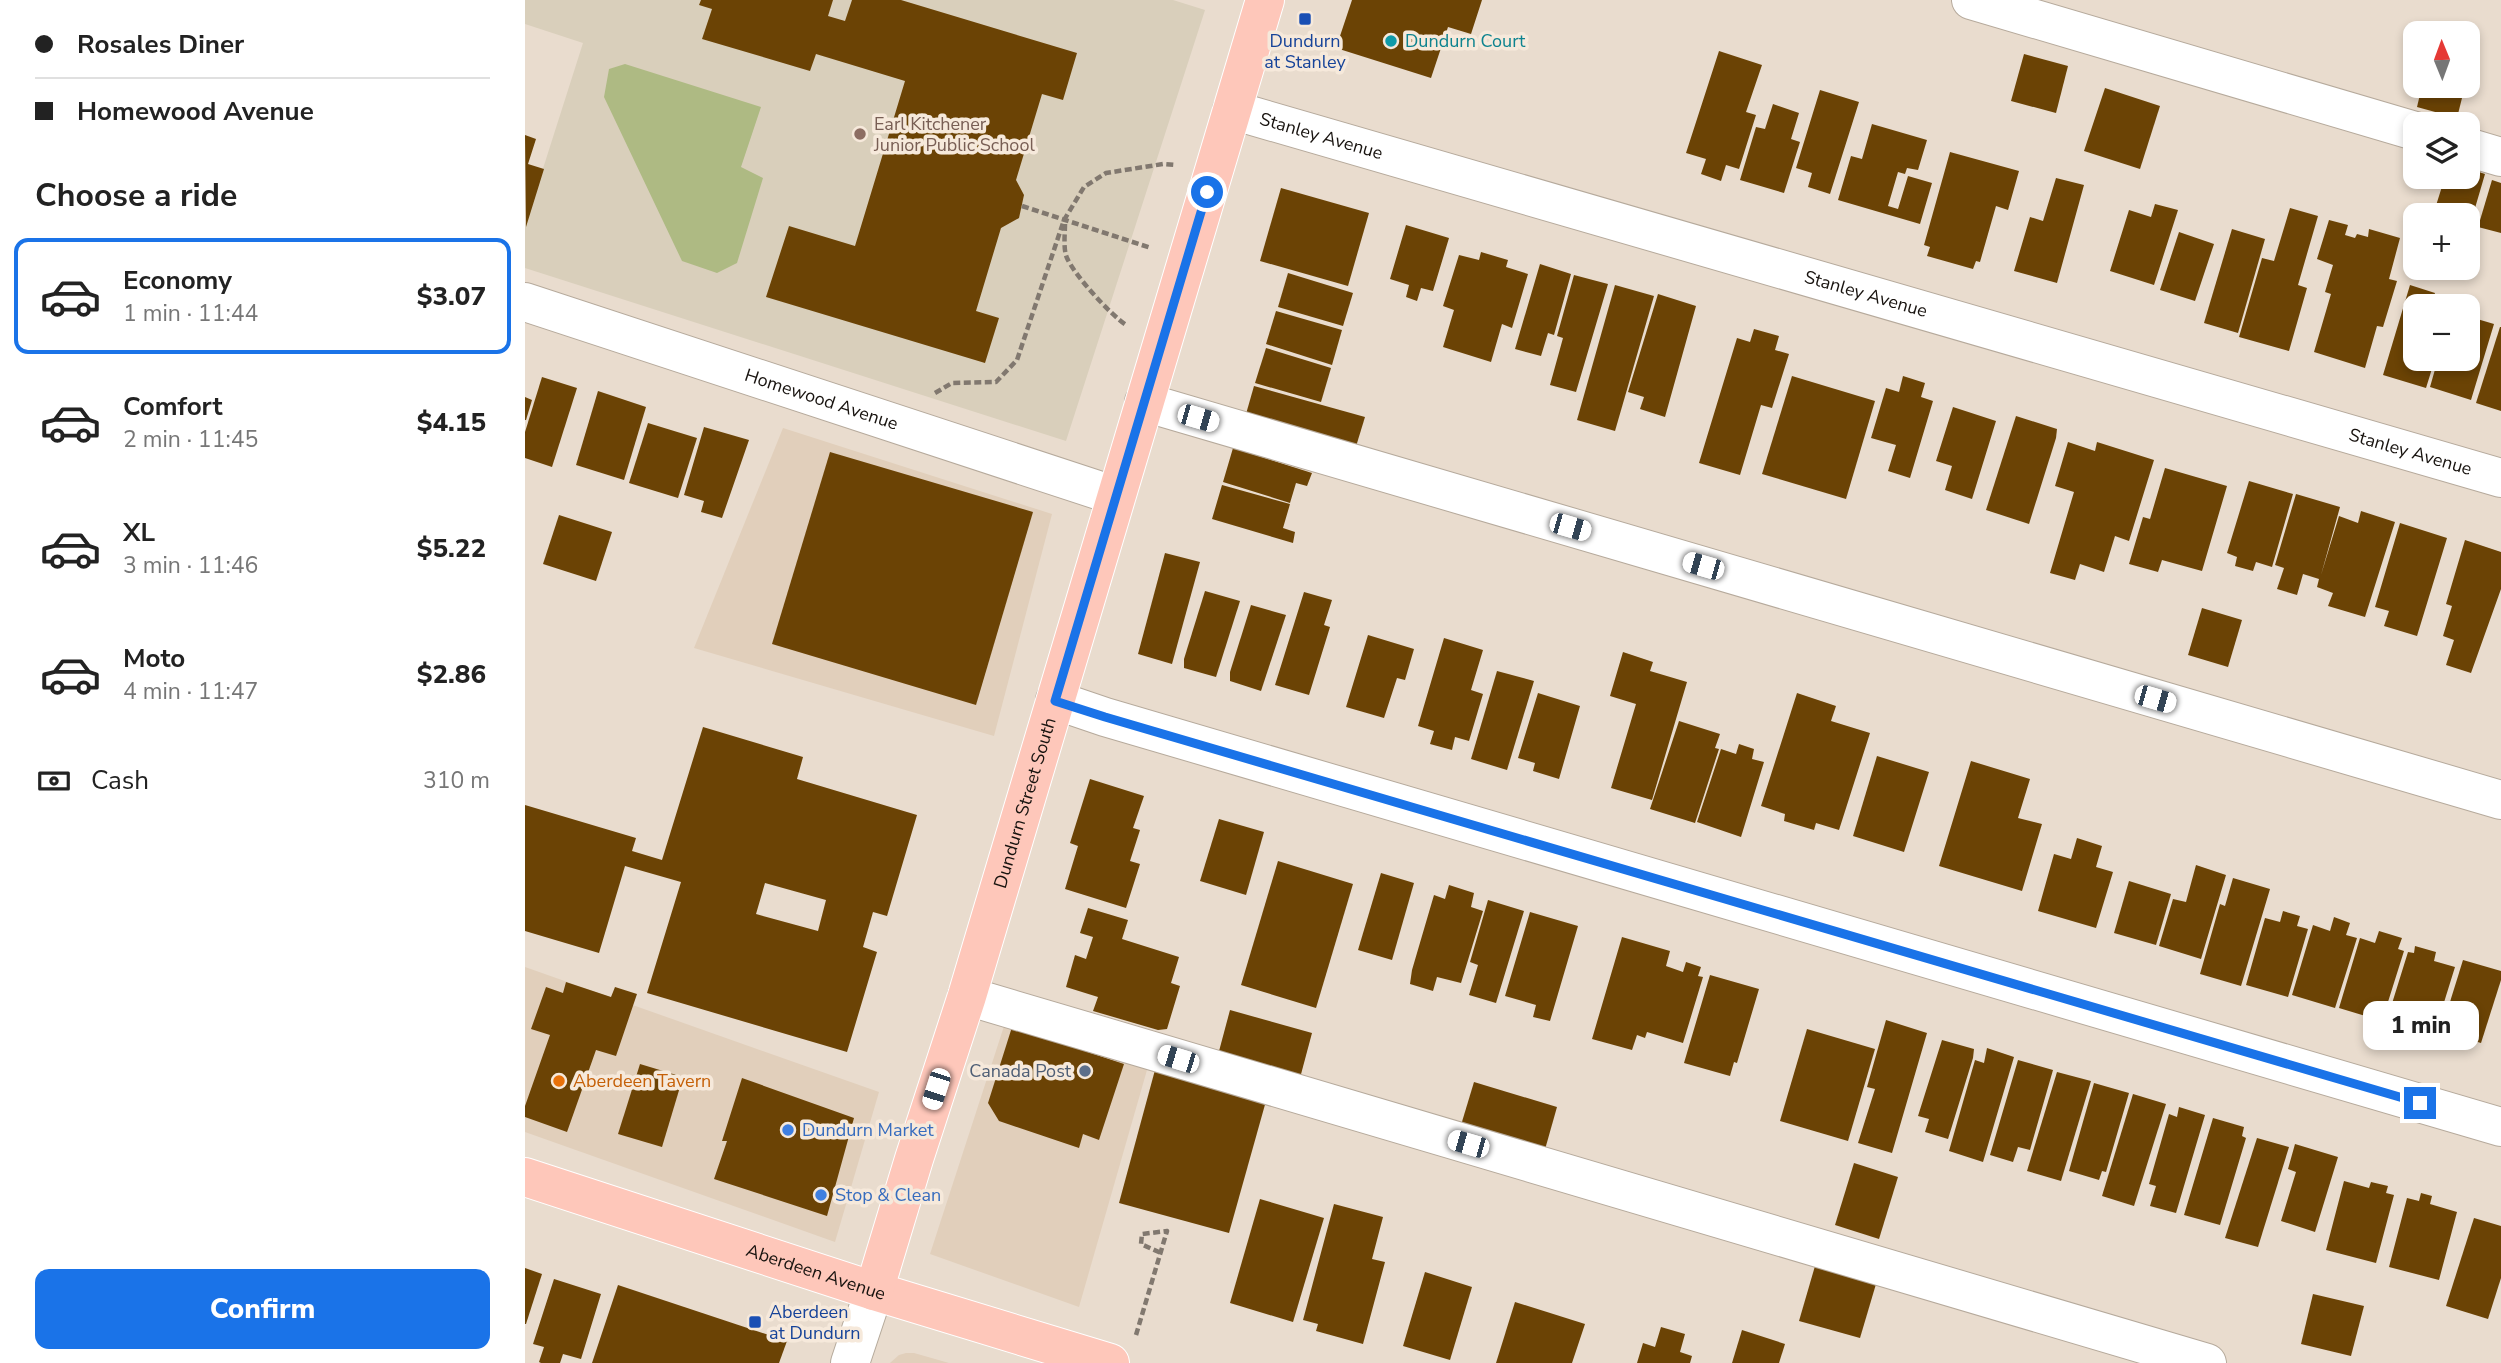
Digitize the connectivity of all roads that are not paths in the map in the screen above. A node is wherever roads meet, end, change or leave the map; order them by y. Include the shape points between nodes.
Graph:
1 (1265, 0) edge
2 (1971, 0) edge
3 (1232, 110) junction
4 (2403, 127) edge
5 (2480, 150) edge
6 (2501, 156) edge
7 (525, 302) edge
8 (1144, 402) junction
9 (2501, 478) edge
10 (1116, 496) junction
11 (1055, 701) junction
12 (2501, 800) edge
13 (967, 996) junction
14 (2501, 1127) edge
15 (525, 1177) edge
16 (874, 1291) junction
17 (1122, 1352) edge
18 (850, 1363) edge
19 (2207, 1363) edge

1 - 3 main road, Dundurn Street South
2 - 4 street
3 - 8 main road, Dundurn Street South
3 - 9 street, Stanley Avenue
5 - 6 street
7 - 10 street, Homewood Avenue
8 - 10 main road, Dundurn Street South
8 - 12 street
10 - 11 main road, Dundurn Street South
11 - 13 main road, Dundurn Street South
11 - 14 street
13 - 16 main road, Dundurn Street South
13 - 19 street
15 - 16 main road, Aberdeen Avenue
16 - 17 main road, Aberdeen Avenue
16 - 18 street, Dundurn Street South

